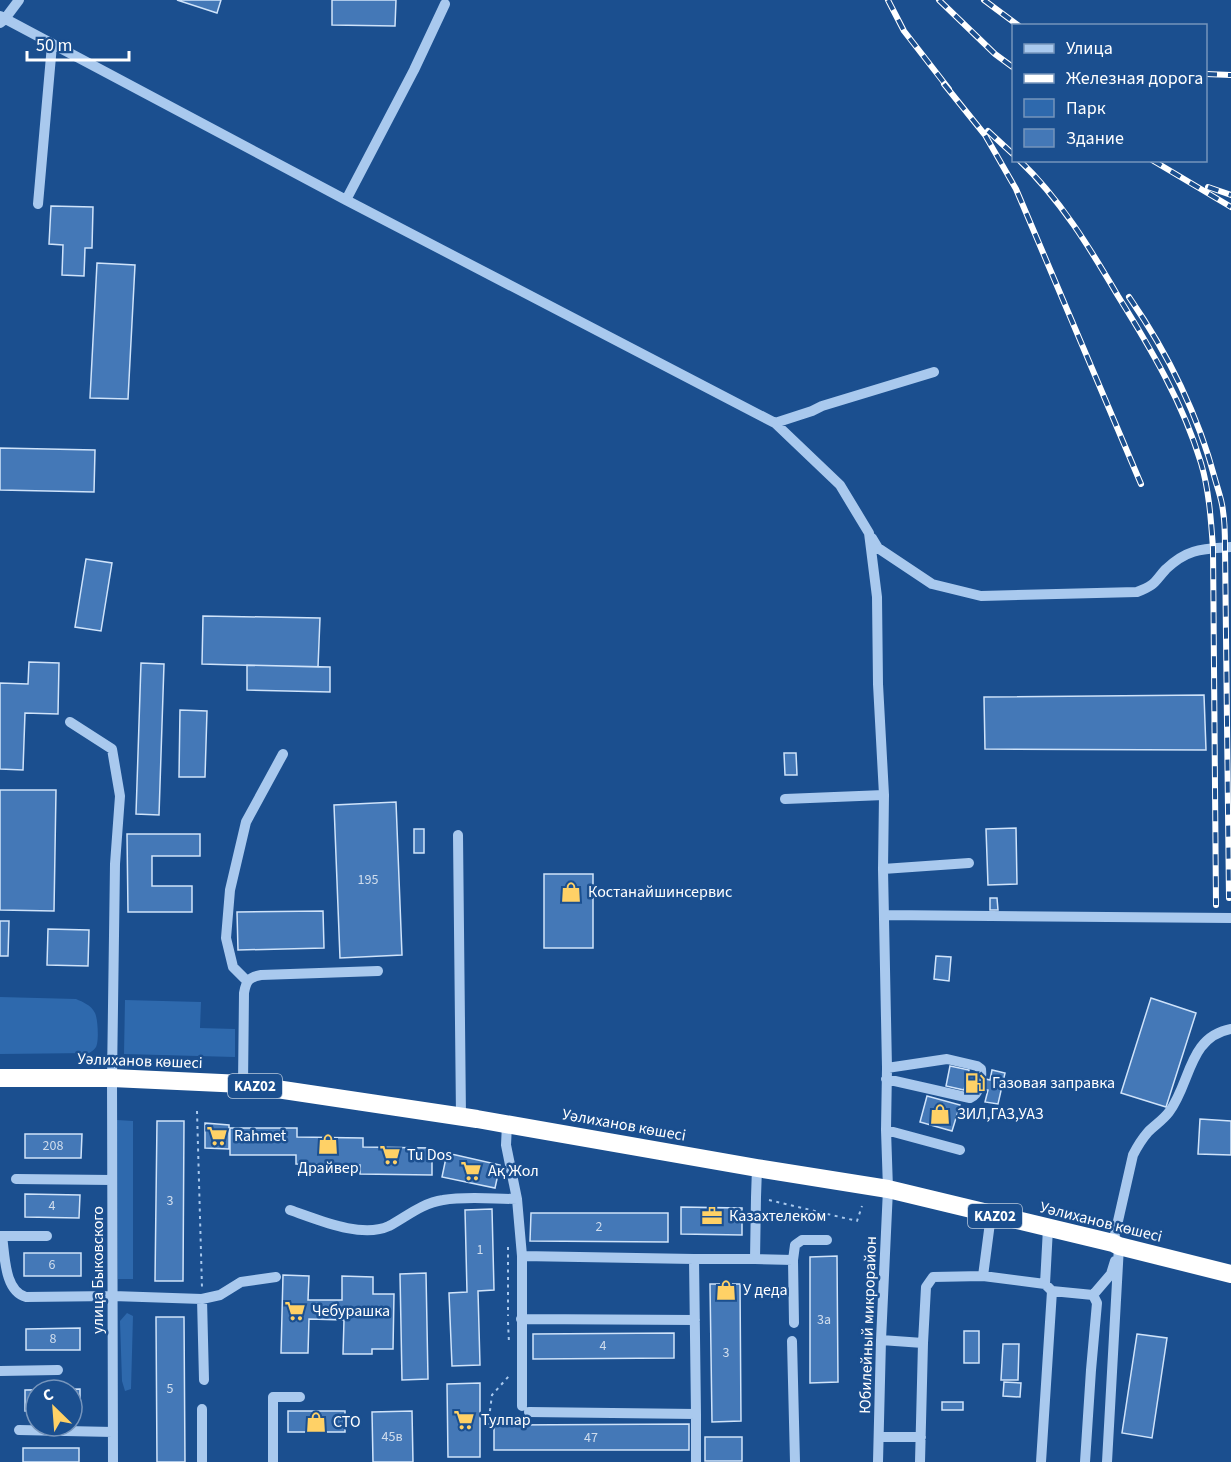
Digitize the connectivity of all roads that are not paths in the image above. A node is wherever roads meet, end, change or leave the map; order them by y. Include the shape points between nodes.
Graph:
1 (19, 0) edge
2 (445, 4) dead end
3 (2, 20) edge
4 (52, 45) junction
5 (346, 200) junction
6 (38, 204) dead end
7 (934, 372) dead end
8 (775, 423) junction
9 (869, 532) junction
10 (1231, 547) edge
11 (70, 722) dead end
12 (283, 754) dead end
13 (884, 795) junction
14 (785, 800) dead end
15 (458, 835) dead end
16 (969, 863) dead end
17 (884, 869) junction
18 (884, 915) junction
19 (1231, 918) edge
20 (378, 971) dead end
21 (247, 981) junction
22 (1231, 1029) edge
23 (886, 1074) junction
24 (0, 1078) edge
25 (112, 1078) junction
26 (243, 1084) junction
27 (461, 1117) junction
28 (507, 1124) junction
29 (885, 1130) junction
30 (960, 1150) dead end
31 (758, 1168) junction
32 (16, 1179) dead end
33 (112, 1180) junction
34 (888, 1189) junction
35 (517, 1199) junction
36 (290, 1210) dead end
37 (991, 1215) junction
38 (1048, 1228) junction
39 (1, 1236) edge
40 (47, 1236) dead end
41 (827, 1240) dead end
42 (1116, 1245) junction
43 (522, 1256) junction
44 (694, 1258) junction
45 (755, 1259) junction
46 (794, 1260) junction
47 (1231, 1274) edge
48 (983, 1276) junction
49 (276, 1277) dead end
50 (1048, 1288) junction
51 (1093, 1295) junction
52 (113, 1296) junction
53 (202, 1299) junction
54 (521, 1319) junction
55 (694, 1320) junction
56 (794, 1323) dead end
57 (881, 1340) junction
58 (792, 1341) dead end
59 (923, 1343) junction
60 (58, 1370) dead end
61 (0, 1371) edge
62 (204, 1380) dead end
63 (300, 1397) dead end
64 (202, 1409) dead end
65 (696, 1414) junction
66 (19, 1430) dead end
67 (113, 1432) junction
68 (879, 1437) junction
69 (921, 1437) junction
70 (113, 1462) edge
71 (202, 1462) edge
72 (273, 1462) edge
73 (696, 1462) edge
74 (795, 1462) edge
75 (878, 1462) edge
76 (920, 1462) edge
77 (1041, 1462) edge
78 (1085, 1462) edge
79 (1107, 1462) edge

1 - 3 street
2 - 5 street
3 - 4 street
4 - 5 street
4 - 6 street
5 - 8 street
7 - 8 street
8 - 9 street via 840,485
9 - 10 street via 878,549 932,584 981,596 1137,592 1150,587 1188,553
9 - 13 street, Юбилейный микрорайон via 877,597
11 - 25 street, улица Быковского via 112,749 120,796 115,864
12 - 21 street via 246,822 230,890 226,938 233,967
13 - 14 street
13 - 17 street, Юбилейный микрорайон
15 - 27 street
16 - 17 street
17 - 18 street, Юбилейный микрорайон
18 - 19 street
18 - 23 street, Юбилейный микрорайон
20 - 21 street via 261,975
21 - 26 street
22 - 42 street via 1204,1042 1176,1103 1133,1155
23 - 23 street via 970,1098 978,1092 981,1069 947,1059
23 - 29 street, Юбилейный микрорайон
24 - 25 highway, Уәлиханов көшесі / KАZ02
25 - 26 highway, Уәлиханов көшесі / KАZ02
25 - 33 street, улица Быковского
26 - 27 highway, Уәлиханов көшесі / KАZ02
27 - 28 highway, Уәлиханов көшесі / KАZ02
28 - 31 highway, Уәлиханов көшесі / KАZ02
28 - 35 street via 506,1145
29 - 30 street
29 - 34 street, Юбилейный микрорайон
31 - 34 highway, Уәлиханов көшесі / KАZ02
31 - 45 street
32 - 33 street
33 - 52 street, улица Быковского
34 - 37 highway, Уәлиханов көшесі / KАZ02
34 - 57 street, Юбилейный микрорайон
35 - 36 street via 428,1203 375,1230 337,1226
35 - 43 street
37 - 38 highway, Уәлиханов көшесі / KАZ02
37 - 48 street
38 - 42 highway, Уәлиханов көшесі / KАZ02
38 - 50 street
39 - 40 street
39 - 52 street via 10,1284 22,1296
41 - 46 street via 798,1242
42 - 47 highway, Уәлиханов көшесі / KАZ02
42 - 51 street via 1111,1274
42 - 79 street
43 - 44 street
43 - 54 street
44 - 45 street
44 - 55 street
45 - 46 street
46 - 56 street
48 - 50 street
48 - 59 street via 933,1277 926,1287
49 - 53 street via 241,1282 220,1295
50 - 51 street
50 - 77 street
51 - 78 street via 1097,1303
52 - 53 street
52 - 67 street, улица Быковского
53 - 62 street
54 - 55 street
54 - 65 street via 525,1409
55 - 65 street
57 - 59 street
57 - 68 street, Юбилейный микрорайон
58 - 74 street
59 - 69 street
60 - 61 street
63 - 72 street via 273,1397
64 - 71 street
65 - 73 street
66 - 67 street
67 - 70 street, улица Быковского
68 - 69 street
68 - 75 street, Юбилейный микрорайон
69 - 76 street

